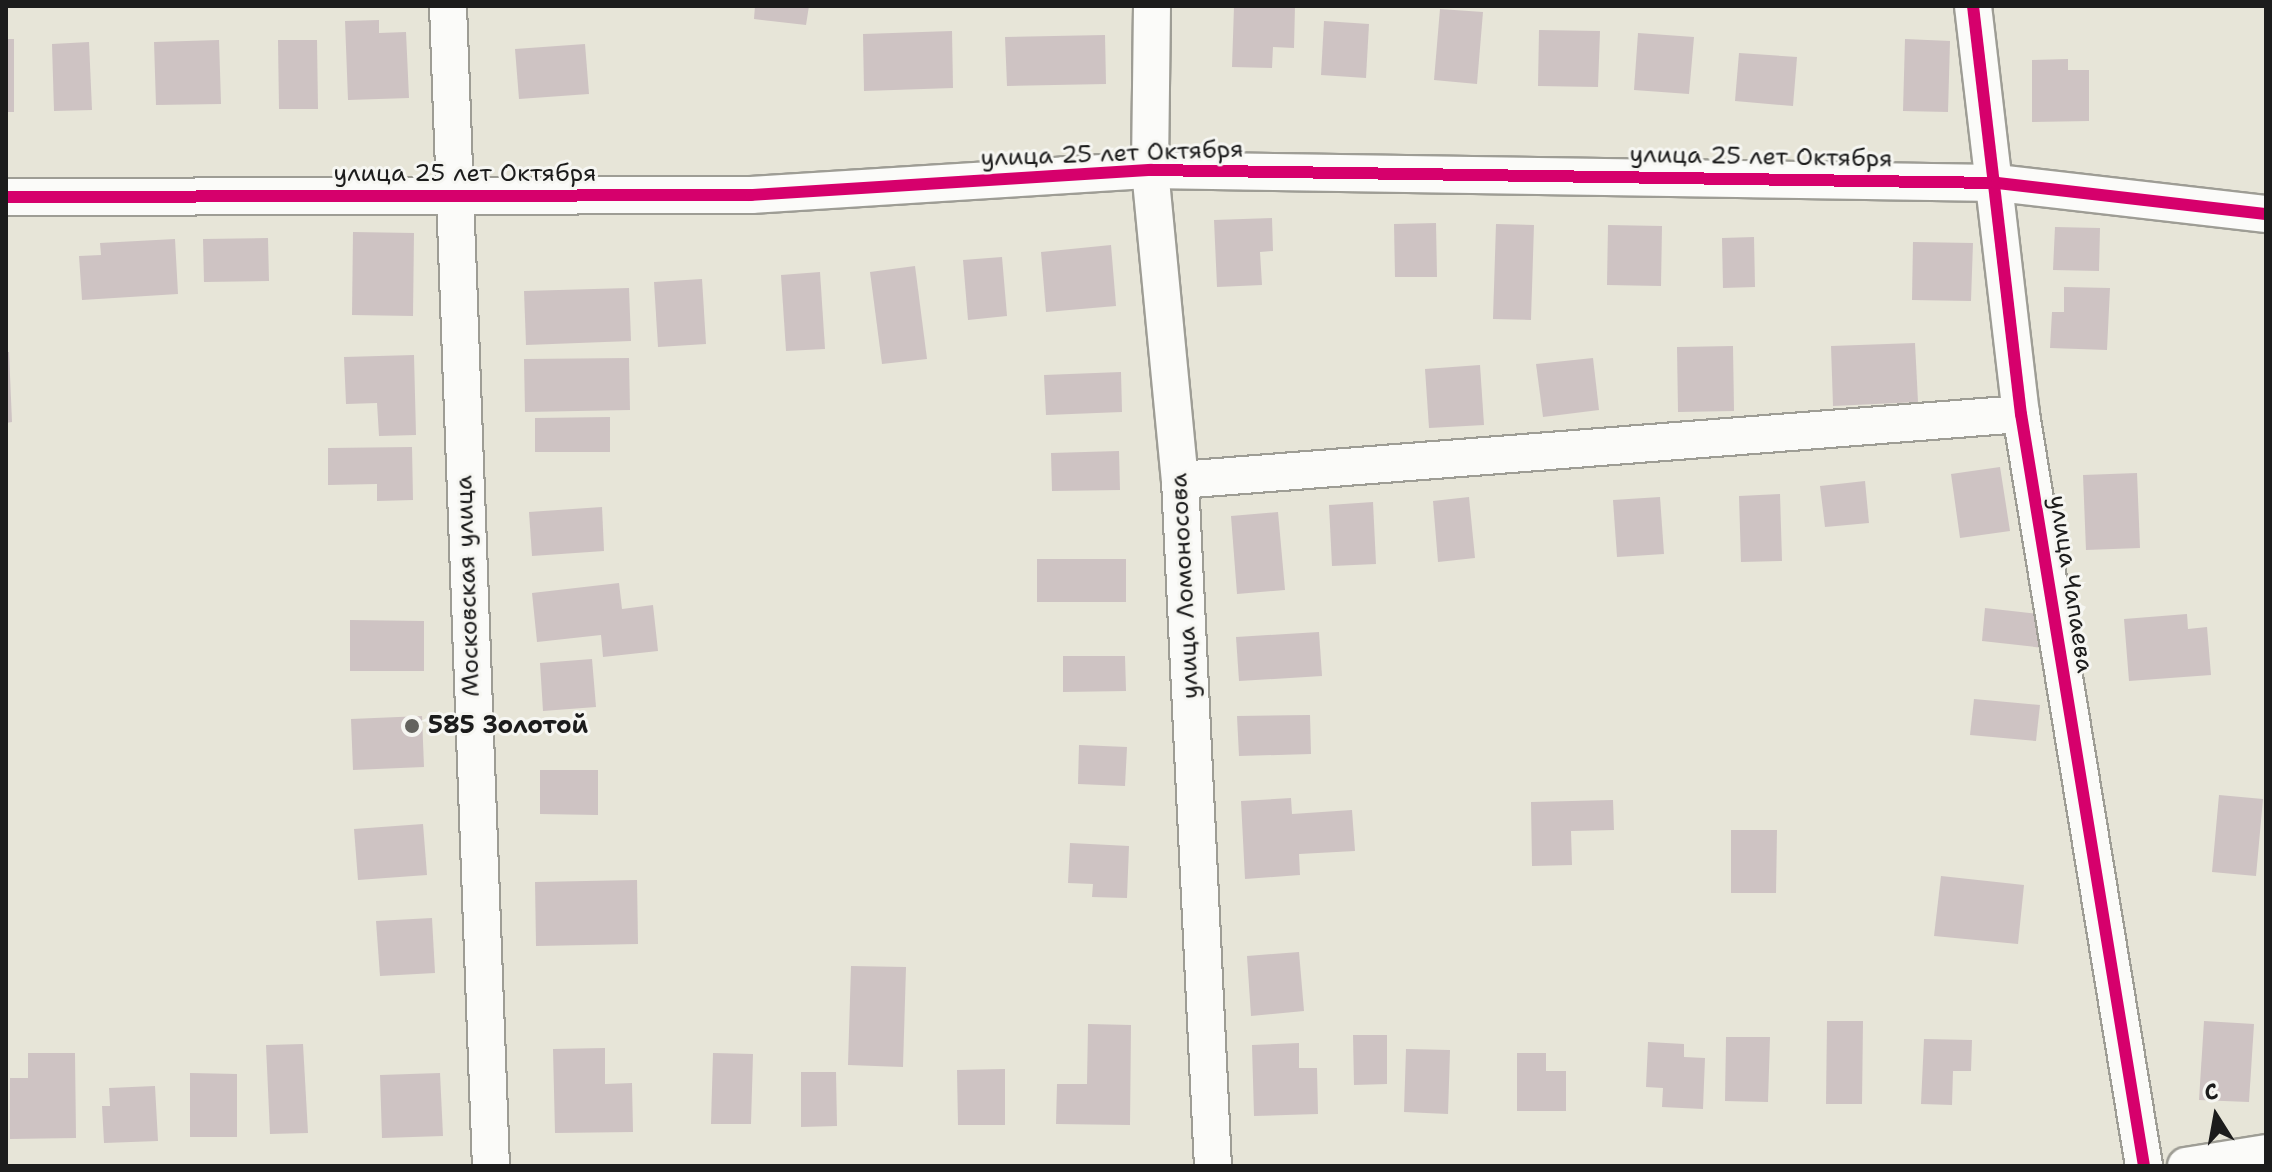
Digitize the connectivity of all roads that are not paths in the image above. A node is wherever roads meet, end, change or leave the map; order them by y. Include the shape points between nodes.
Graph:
1 (448, 6) edge
2 (1152, 6) edge
3 (1973, 6) edge
4 (1150, 170) junction
5 (1997, 183) junction
6 (453, 196) junction
7 (6, 197) edge
8 (2266, 214) edge
9 (2021, 414) junction
10 (1180, 480) junction
11 (2266, 1153) edge
12 (491, 1166) edge
13 (1213, 1166) edge
14 (2144, 1166) edge
15 (2186, 1166) edge

1 - 6 street, Московская улица
2 - 4 street, улица Ломоносова
3 - 5 street, улица Чапаева
4 - 5 street, улица 25 лет Октября
4 - 6 street, улица 25 лет Октября via 751,195
4 - 10 street, улица Ломоносова
5 - 8 street, улица 25 лет Октября
5 - 9 street, улица Чапаева
6 - 7 street, улица 25 лет Октября
6 - 12 street, Московская улица
9 - 10 street
9 - 14 street, улица Чапаева
10 - 13 street, улица Ломоносова
11 - 15 street

